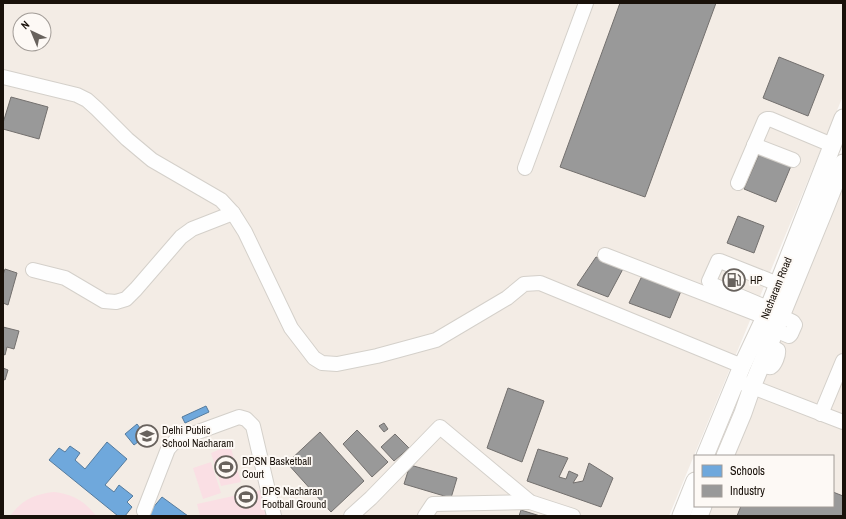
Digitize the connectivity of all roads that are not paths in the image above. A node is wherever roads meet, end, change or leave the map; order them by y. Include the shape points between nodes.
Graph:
1 (586, 3) edge
2 (3, 77) edge
3 (843, 118) edge
4 (754, 145) junction
5 (832, 145) junction
6 (793, 160) dead end
7 (843, 163) edge
8 (525, 168) dead end
9 (738, 183) dead end
10 (233, 213) junction
11 (605, 255) dead end
12 (33, 270) dead end
13 (778, 284) junction
14 (772, 323) junction
15 (843, 361) edge
16 (739, 373) junction
17 (752, 387) junction
18 (821, 414) junction
19 (843, 422) edge
20 (705, 455) edge
21 (725, 455) edge
22 (694, 484) edge
23 (530, 502) junction
24 (144, 511) dead end
25 (274, 516) edge
26 (351, 516) edge
27 (425, 516) edge
28 (573, 516) edge
29 (681, 516) edge

1 - 8 street
2 - 10 street via 77,95 87,100 152,160 221,200
3 - 5 main road, Nacharam Road
4 - 5 street via 767,118
4 - 6 street
4 - 9 street
5 - 13 main road, Nacharam Road
7 - 14 main road, Nacharam Road
10 - 12 street via 192,229 181,237 126,299 116,302 104,301 65,278
10 - 16 street via 245,232 291,328 314,358 322,363 337,364 377,356 436,340 507,298 524,284 540,283
11 - 14 street
13 - 14 main road, Nacharam Road
13 - 14 street via 720,260 709,281
14 - 16 main road, Nacharam Road
14 - 17 main road, Nacharam Road
15 - 18 street
16 - 17 street
16 - 20 main road, Nacharam Road
17 - 18 street
17 - 21 main road, Nacharam Road
18 - 19 street
22 - 29 main road
23 - 26 street via 440,427
23 - 27 street via 433,504
23 - 28 street
24 - 25 street via 168,448 176,440 239,417 246,419 253,426

